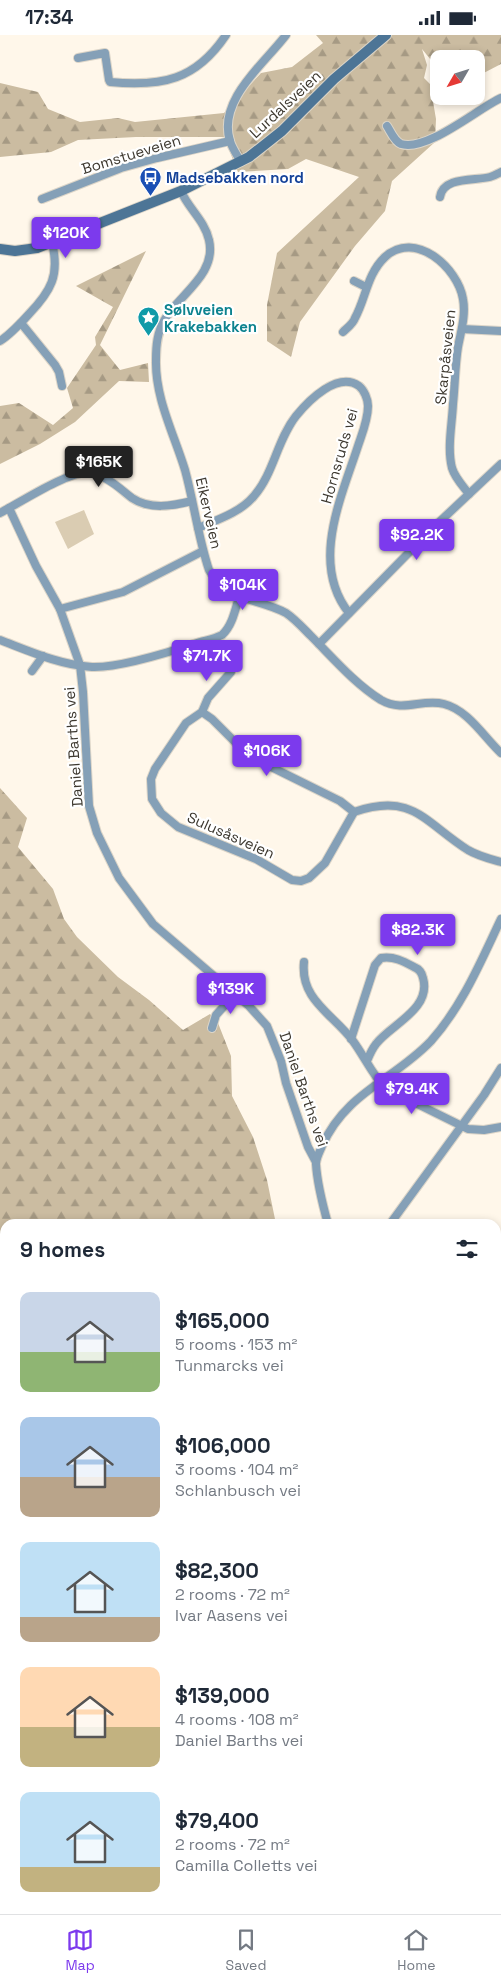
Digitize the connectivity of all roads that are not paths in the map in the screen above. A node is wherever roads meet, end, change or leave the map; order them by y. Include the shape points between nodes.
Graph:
1 (226, 35) edge
2 (286, 35) edge
3 (386, 35) edge
4 (78, 58) dead end
5 (501, 98) edge
6 (387, 126) dead end
7 (230, 141) junction
8 (240, 162) junction
9 (501, 172) edge
10 (181, 191) junction
11 (440, 197) dead end
12 (42, 199) dead end
13 (52, 243) junction
14 (0, 249) edge
15 (354, 281) dead end
16 (366, 287) junction
17 (21, 323) junction
18 (462, 329) junction
19 (501, 331) edge
20 (342, 332) dead end
21 (0, 341) edge
22 (62, 386) dead end
23 (501, 464) edge
24 (469, 494) junction
25 (192, 501) junction
26 (9, 508) junction
27 (0, 513) edge
28 (198, 529) junction
29 (203, 551) junction
30 (239, 597) junction
31 (60, 609) junction
32 (349, 613) junction
33 (0, 640) edge
34 (319, 644) junction
35 (233, 655) dead end
36 (42, 656) junction
37 (80, 665) junction
38 (32, 671) dead end
39 (202, 712) junction
40 (501, 753) edge
41 (354, 812) junction
42 (501, 862) edge
43 (501, 919) edge
44 (304, 962) dead end
45 (235, 994) junction
46 (212, 1028) dead end
47 (351, 1039) junction
48 (366, 1061) junction
49 (501, 1068) edge
50 (379, 1082) junction
51 (462, 1125) junction
52 (501, 1127) edge
53 (316, 1162) junction
54 (327, 1219) edge
55 (394, 1219) edge

1 - 4 street via 216,50 193,71 152,84 110,82 105,53
2 - 7 street via 240,91 229,118
3 - 8 main road, Lurdalsveien via 334,79 277,136
5 - 6 street via 415,145 396,141
7 - 8 street
7 - 12 street, Bomstueveien via 121,168
8 - 10 main road, Lurdalsveien
9 - 11 street via 491,177 454,183 445,187
10 - 13 main road, Lurdalsveien
10 - 25 street, Eikerveien via 206,232 210,254 204,271 164,319 158,336 156,361 158,384
13 - 14 main road, Lurdalsveien via 24,251
13 - 17 street via 55,258 51,285
15 - 16 street
16 - 18 street, Skarpåsveien via 379,264 393,252 420,249 452,273 460,286 465,311
16 - 20 street, Skarpåsveien via 355,320
17 - 21 street
17 - 22 street via 55,365
18 - 19 street
18 - 24 street, Skarpåsveien via 456,361 450,452 455,475
23 - 24 street
24 - 32 street
25 - 26 street via 162,506 138,502 114,483 92,472 80,473 59,482
25 - 28 street, Eikerveien
26 - 27 street
26 - 31 street, Daniel Barths vei
28 - 29 street, Eikerveien
28 - 32 street, Hornsruds vei via 254,497 297,414 329,387 340,382 352,382 362,388 368,406 331,531 330,549 336,590
29 - 30 street, Eikerveien via 214,579
29 - 31 street via 123,592
30 - 34 street, Eikerveien via 286,614
30 - 37 street via 228,630 214,639 110,665
31 - 37 street, Daniel Barths vei
32 - 34 street
33 - 36 street
34 - 40 street, Eikerveien via 382,701 399,706 434,702 451,706
35 - 39 street, Sulusåsveien via 231,672 208,698
36 - 37 street
36 - 38 street
37 - 45 street, Daniel Barths vei via 89,806 97,833 118,878 153,924
39 - 41 street via 249,755 340,801
39 - 41 street, Sulusåsveien via 186,723 162,756 151,779 152,799 161,813 178,827 302,881 325,863
41 - 42 street via 385,805 406,808 468,849
43 - 50 street via 476,972 431,1041
44 - 47 street via 304,982 309,992
45 - 46 street via 216,1015
45 - 53 street, Daniel Barths vei via 267,1026
47 - 48 street
47 - 48 street via 375,965 381,958 397,958 417,968 425,984 422,997 413,1011 376,1043
48 - 50 street
49 - 51 street
50 - 51 street via 394,1094
50 - 53 street via 333,1124
51 - 52 street via 468,1129 484,1130
51 - 55 street
53 - 54 street, Daniel Barths vei

